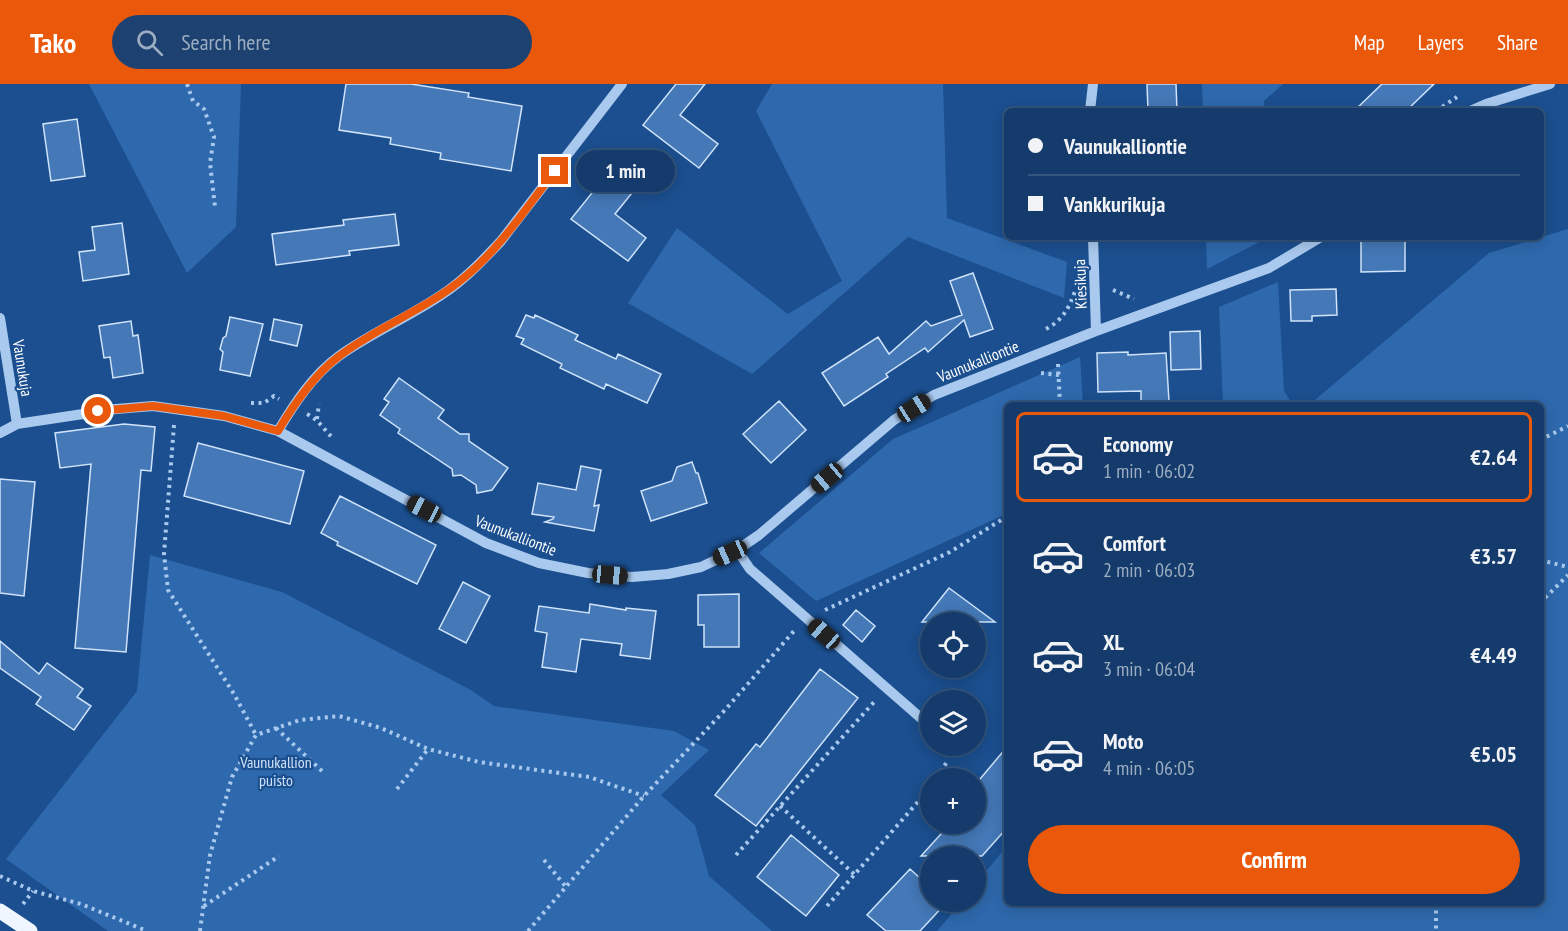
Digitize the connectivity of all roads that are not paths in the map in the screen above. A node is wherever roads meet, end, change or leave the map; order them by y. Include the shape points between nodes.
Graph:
1 (622, 84) edge
2 (1093, 84) edge
3 (1550, 84) edge
4 (1090, 108) edge
5 (1477, 108) edge
6 (1093, 240) edge
7 (1318, 240) edge
8 (0, 318) edge
9 (1096, 331) junction
10 (17, 424) junction
11 (278, 431) junction
12 (0, 433) edge
13 (737, 550) junction
14 (920, 717) edge
15 (0, 911) edge
16 (30, 931) edge

1 - 11 street via 480,263 449,290 338,357 317,376
2 - 4 street
3 - 5 street
6 - 9 street, Kiesikuja
7 - 9 street, Vaunukalliontie via 1269,268
8 - 10 street, Vaunukuja
9 - 13 street, Vaunukalliontie via 934,395 894,420
10 - 11 street, Vaunukalliontie via 153,406 224,416
10 - 12 street, Vaunukalliontie
11 - 13 street, Vaunukalliontie via 486,543 539,563 632,577 701,567
13 - 14 street via 750,569
15 - 16 main road

